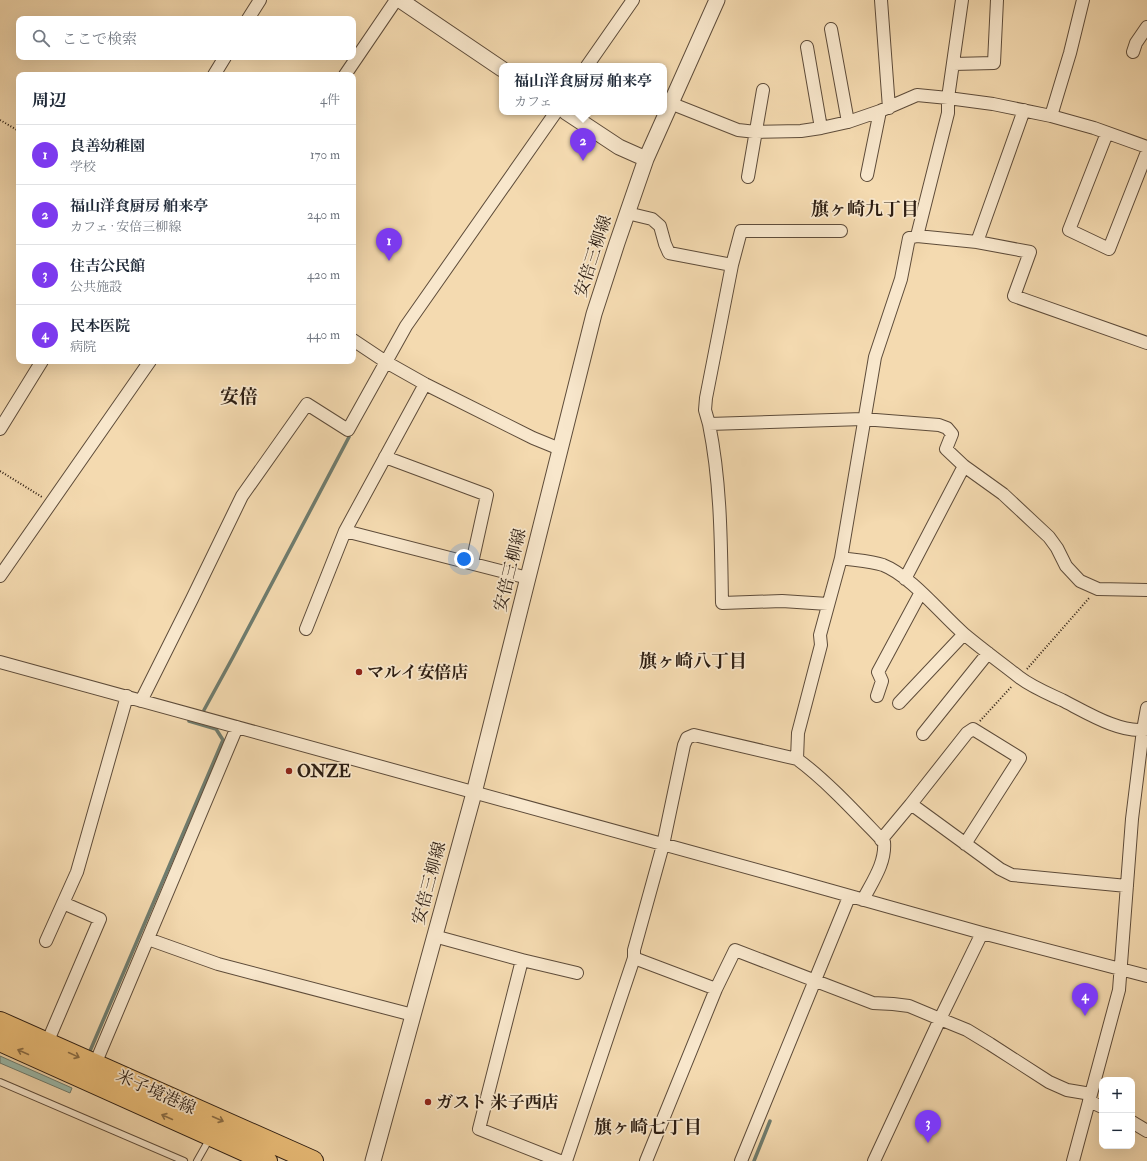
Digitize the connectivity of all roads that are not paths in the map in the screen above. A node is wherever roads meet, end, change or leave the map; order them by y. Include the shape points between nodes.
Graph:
1 (260, 0) edge
2 (396, 0) edge
3 (400, 0) edge
4 (633, 0) edge
5 (717, 0) edge
6 (881, 0) edge
7 (962, 0) edge
8 (997, 0) edge
9 (1082, 0) edge
10 (250, 16) edge
11 (1147, 27) edge
12 (831, 28) dead end
13 (807, 47) dead end
14 (1133, 52) dead end
15 (356, 59) edge
16 (223, 60) edge
17 (355, 60) edge
18 (590, 63) edge
19 (953, 64) junction
20 (499, 67) edge
21 (216, 72) edge
22 (347, 72) edge
23 (763, 90) dead end
24 (948, 98) junction
25 (670, 103) junction
26 (885, 109) junction
27 (667, 110) edge
28 (1024, 110) junction
29 (554, 115) edge
30 (571, 115) edge
31 (665, 115) edge
32 (1051, 116) junction
33 (848, 122) junction
34 (821, 128) junction
35 (756, 132) junction
36 (1107, 133) junction
37 (1147, 147) edge
38 (1147, 152) edge
39 (646, 159) junction
40 (868, 175) dead end
41 (748, 177) dead end
42 (627, 213) junction
43 (841, 231) dead end
44 (917, 236) junction
45 (977, 242) junction
46 (732, 265) junction
47 (356, 342) edge
48 (1147, 343) edge
49 (386, 362) junction
50 (40, 364) edge
51 (148, 364) edge
52 (425, 384) junction
53 (863, 420) junction
54 (709, 424) junction
55 (0, 429) edge
56 (560, 449) junction
57 (385, 457) junction
58 (964, 466) junction
59 (345, 531) junction
60 (841, 558) junction
61 (472, 563) junction
62 (0, 576) edge
63 (528, 578) junction
64 (905, 579) junction
65 (1147, 590) edge
66 (921, 592) junction
67 (828, 604) junction
68 (306, 629) dead end
69 (964, 634) junction
70 (988, 652) junction
71 (0, 662) edge
72 (127, 696) junction
73 (877, 696) dead end
74 (140, 700) junction
75 (899, 703) dead end
76 (1147, 708) edge
77 (237, 727) junction
78 (1145, 729) edge
79 (922, 734) dead end
80 (797, 759) junction
81 (474, 793) junction
82 (911, 804) junction
83 (881, 840) junction
84 (965, 844) junction
85 (662, 845) junction
86 (1127, 886) junction
87 (849, 897) junction
88 (863, 900) junction
89 (63, 903) junction
90 (982, 933) junction
91 (434, 936) junction
92 (148, 939) junction
93 (46, 941) dead end
94 (634, 958) junction
95 (522, 960) junction
96 (1121, 969) junction
97 (577, 973) dead end
98 (1147, 976) edge
99 (815, 981) junction
100 (716, 989) junction
101 (413, 1015) junction
102 (940, 1019) junction
103 (0, 1022) edge
104 (0, 1041) edge
105 (47, 1043) junction
106 (91, 1073) junction
107 (0, 1082) edge
108 (1090, 1098) junction
109 (1099, 1105) edge
110 (1135, 1124) edge
111 (1147, 1131) edge
112 (210, 1136) junction
113 (184, 1161) edge
114 (198, 1161) edge
115 (267, 1161) edge
116 (313, 1161) edge
117 (373, 1161) edge
118 (560, 1161) edge
119 (566, 1161) edge
120 (646, 1161) edge
121 (741, 1161) edge
122 (874, 1161) edge
123 (1074, 1161) edge

1 - 10 street
2 - 15 street
3 - 20 street
4 - 18 street
5 - 25 street, 安倍三柳線
6 - 26 street
7 - 19 street
8 - 19 street via 994,63
9 - 32 street via 1070,53
11 - 14 street
12 - 33 street
13 - 34 street
16 - 21 street
17 - 22 street
19 - 24 street
23 - 35 street
24 - 26 street via 917,95
24 - 28 street
24 - 44 street via 948,113
25 - 27 street, 安倍三柳線
25 - 35 street via 738,130
26 - 33 street
26 - 40 street
28 - 32 street
28 - 45 street
29 - 49 street via 406,326
30 - 39 street via 619,146
31 - 39 street, 安倍三柳線
32 - 36 street
33 - 34 street
34 - 35 street
35 - 41 street
36 - 37 street
36 - 38 street via 1069,230 1109,249
39 - 42 street, 安倍三柳線
42 - 46 street via 652,219 660,226 669,253
42 - 56 street, 安倍三柳線 via 594,314
43 - 46 street via 741,231
44 - 45 street
44 - 53 street via 909,238 901,279 874,357
45 - 48 street via 1030,252 1014,296
46 - 54 street via 706,398 705,410
47 - 49 street
49 - 52 street
49 - 74 street via 348,430 307,404 242,496
50 - 55 street
51 - 62 street
52 - 56 street
52 - 57 street
53 - 54 street
53 - 58 street via 939,425 947,428 952,434 946,449
53 - 60 street
54 - 67 street via 720,510 722,603 782,601
56 - 63 street, 安倍三柳線
57 - 59 street
57 - 61 street via 487,495
58 - 64 street
58 - 65 street via 1003,494 1049,538 1066,566 1080,581 1098,589
59 - 61 street
59 - 68 street
60 - 64 street via 883,565
60 - 67 street
61 - 63 street
63 - 81 street, 安倍三柳線
64 - 66 street
66 - 69 street
66 - 73 street via 878,672 882,680
67 - 80 street via 820,635 821,645 798,733
69 - 70 street
69 - 75 street
70 - 78 street via 1020,678 1088,715 1125,728
70 - 79 street
71 - 72 street
72 - 74 street
72 - 89 street via 78,872
74 - 77 street
76 - 78 street
77 - 81 street
77 - 92 street
78 - 86 street via 1132,819
80 - 83 street via 820,778
80 - 85 street via 694,735 687,738
81 - 85 street
81 - 91 street, 安倍三柳線
82 - 83 street
82 - 84 street
82 - 84 street via 967,733 973,729 1020,758
83 - 88 street via 884,842 885,851 882,862
84 - 86 street via 1012,875
85 - 87 street
85 - 94 street
86 - 96 street
87 - 88 street
87 - 99 street
88 - 90 street
89 - 93 street
89 - 105 street via 100,919
90 - 96 street
90 - 102 street
91 - 95 street
91 - 101 street, 安倍三柳線
92 - 101 street via 218,964
92 - 106 street
94 - 100 street
94 - 119 street
95 - 97 street
95 - 118 street via 479,1129
96 - 98 street
96 - 108 street via 1119,990
99 - 100 street via 734,950
99 - 102 street via 873,1002 909,1006
99 - 121 street
100 - 120 street
101 - 117 street, 安倍三柳線
102 - 108 street via 967,1030 1049,1082
102 - 122 street
103 - 105 main road, 米子境港線
106 -> 104 main road, 米子境港線
105 -> 106 main road, 米子境港線
112 -> 106 main road, 米子境港線
106 -> 116 main road, 米子境港線
107 - 113 lane
108 - 109 street
108 - 123 street
110 - 111 street
112 - 114 lane
112 - 115 main road, 米子境港線

